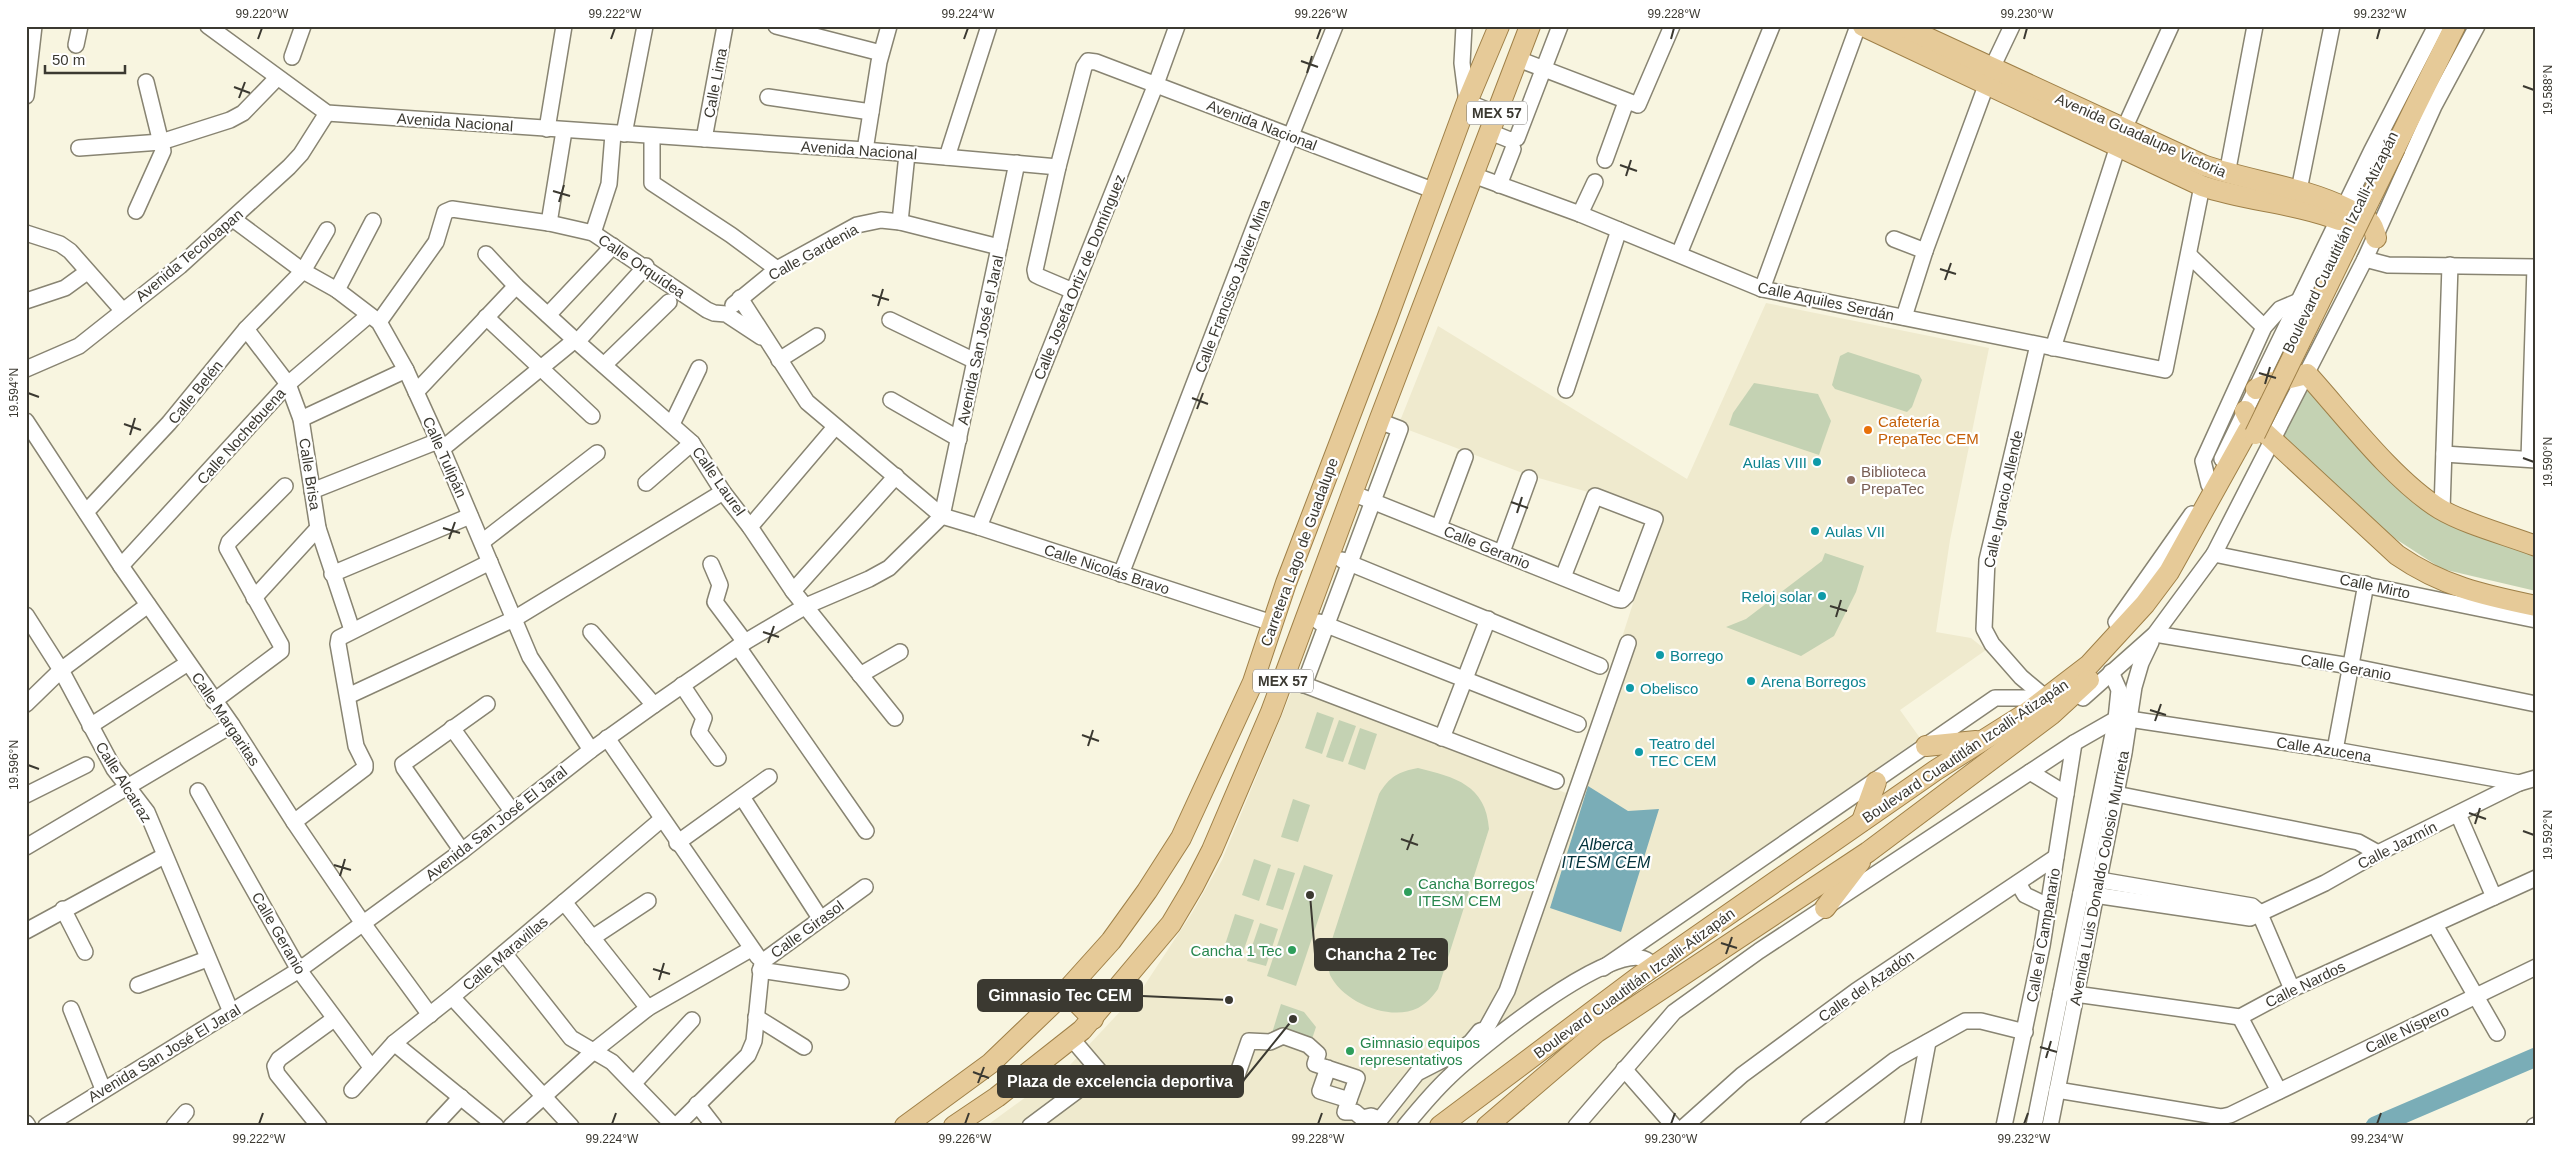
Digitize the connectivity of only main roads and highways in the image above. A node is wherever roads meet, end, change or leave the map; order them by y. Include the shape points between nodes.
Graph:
1 (1499, 26) edge
2 (1530, 26) edge
3 (1863, 26) edge
4 (1902, 26) edge
5 (2446, 26) edge
6 (2455, 26) edge
7 (1990, 76) junction
8 (2121, 138) junction
9 (2342, 214) junction
10 (2376, 238) road end
11 (2256, 389) road end
12 (2245, 411) road end
13 (2536, 546) edge
14 (1286, 583) junction
15 (1315, 594) junction
16 (2536, 606) edge
17 (2099, 670) junction
18 (1980, 740) junction
19 (1926, 746) road end
20 (1876, 782) road end
21 (1862, 821) junction
22 (1868, 852) junction
23 (1824, 908) road end
24 (1066, 991) junction
25 (1093, 1019) junction
26 (1532, 1057) junction
27 (1543, 1078) junction
28 (905, 1126) edge
29 (954, 1126) edge
30 (1440, 1126) edge
31 (1487, 1126) edge

1 - 14 main road, Carretera Lago de Guadalupe / MEX 57 via 1466,102
2 - 15 main road, Carretera Lago de Guadalupe / MEX 57
3 - 7 main road, Avenida Guadalupe Victoria
4 - 7 main road, Avenida Guadalupe Victoria
5 - 17 main road, Boulevard Cuautitlán Izcalli-Atizapán via 2248,430 2169,572
6 - 17 main road, Boulevard Cuautitlán Izcalli-Atizapán, bridge via 2203,534 2154,610
7 - 8 main road, Avenida Guadalupe Victoria
8 - 9 main road, Avenida Guadalupe Victoria via 2227,174 2299,190
8 - 9 main road, Avenida Guadalupe Victoria via 2202,186 2225,194
9 - 10 main road, Avenida Guadalupe Victoria via 2368,219
11 - 13 main road via 2307,374 2401,478 2442,510
12 - 16 main road via 2397,555 2413,566 2476,594
14 - 15 main road
14 - 24 main road, Carretera Lago de Guadalupe / MEX 57 via 1253,682 1181,838 1111,941
15 - 25 main road, Carretera Lago de Guadalupe / MEX 57 via 1259,741 1193,888 1170,924
17 - 18 main road, Boulevard Cuautitlán Izcalli-Atizapán
17 - 22 main road, Boulevard Cuautitlán Izcalli-Atizapán via 2052,714
18 - 19 main road
18 - 21 main road, Boulevard Cuautitlán Izcalli-Atizapán
20 - 21 main road
21 - 26 main road, Boulevard Cuautitlán Izcalli-Atizapán via 1637,978
22 - 23 main road
22 - 27 main road, Boulevard Cuautitlán Izcalli-Atizapán via 1597,1032
24 - 25 main road
24 - 28 main road, Carretera Lago de Guadalupe / MEX 57 via 991,1063
25 - 29 main road, Carretera Lago de Guadalupe / MEX 57 via 1072,1039
26 - 27 main road via 1526,1069 1529,1074
26 - 30 main road, Boulevard Cuautitlán Izcalli-Atizapán
27 - 31 main road, Boulevard Cuautitlán Izcalli-Atizapán

